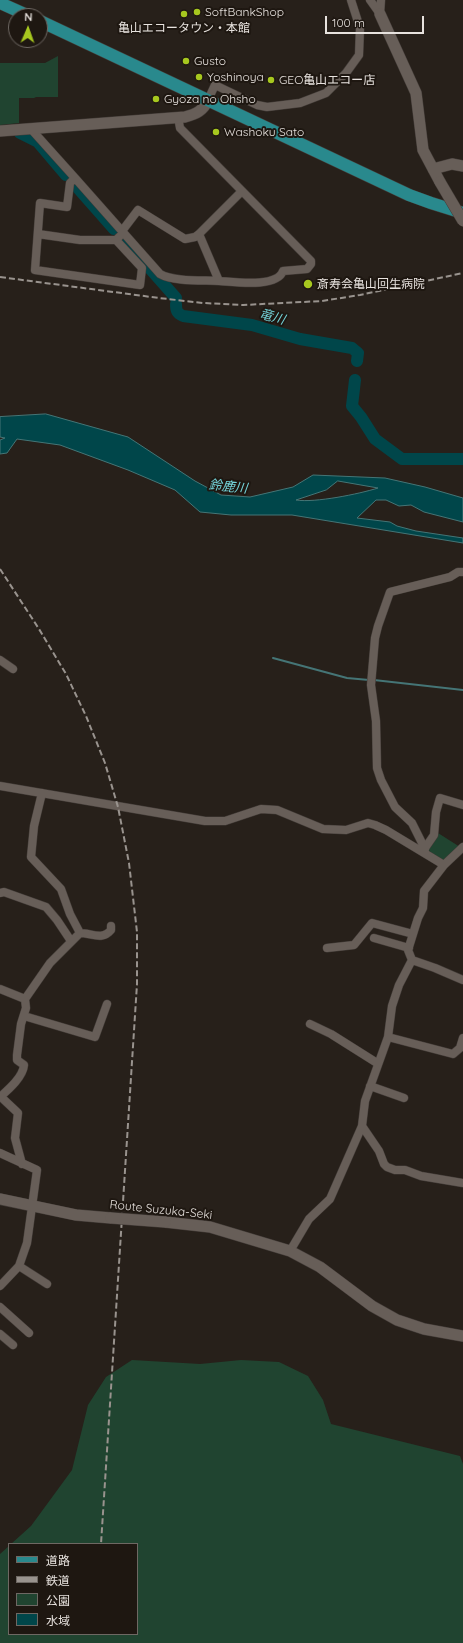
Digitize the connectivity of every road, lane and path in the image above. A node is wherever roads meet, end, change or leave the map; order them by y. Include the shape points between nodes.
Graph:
1 (351, 0) edge
2 (370, 0) edge
3 (381, 0) edge
4 (0, 3) edge
5 (11, 8) edge
6 (380, 14) junction
7 (48, 25) edge
8 (208, 100) junction
9 (178, 117) junction
10 (31, 129) junction
11 (0, 131) edge
12 (463, 166) edge
13 (433, 169) junction
14 (75, 178) junction
15 (242, 191) junction
16 (463, 213) edge
17 (463, 221) edge
18 (123, 232) junction
19 (38, 234) junction
20 (199, 234) junction
21 (116, 240) junction
22 (219, 281) junction
23 (463, 572) edge
24 (0, 660) edge
25 (13, 669) dead end
26 (0, 786) edge
27 (42, 793) junction
28 (463, 805) edge
29 (463, 847) edge
30 (424, 850) junction
31 (444, 865) junction
32 (0, 893) edge
33 (111, 926) dead end
34 (80, 933) junction
35 (413, 934) junction
36 (374, 938) dead end
37 (72, 941) junction
38 (327, 948) dead end
39 (409, 948) junction
40 (412, 960) junction
41 (463, 980) edge
42 (0, 989) edge
43 (25, 999) junction
44 (107, 1004) dead end
45 (24, 1016) junction
46 (310, 1024) dead end
47 (388, 1037) junction
48 (463, 1038) edge
49 (377, 1063) junction
50 (370, 1086) junction
51 (0, 1096) edge
52 (404, 1098) dead end
53 (362, 1126) junction
54 (0, 1153) edge
55 (22, 1164) junction
56 (463, 1183) edge
57 (0, 1199) edge
58 (32, 1206) junction
59 (290, 1250) junction
60 (19, 1266) junction
61 (2, 1281) edge
62 (47, 1284) dead end
63 (0, 1307) edge
64 (29, 1333) dead end
65 (0, 1334) edge
66 (463, 1336) edge
67 (13, 1345) dead end

1 - 8 street via 360,28 359,55 326,93 300,103 267,107 257,105 215,84
2 - 6 street
3 - 6 street
4 - 5 main road
6 - 13 main road via 416,93 423,150
7 - 8 main road
8 - 9 main road via 198,112
8 - 16 main road via 409,194
9 - 10 main road
9 - 15 street via 180,128
10 - 11 main road
10 - 14 street
12 - 13 main road via 452,164
13 - 17 main road, bridge
14 - 18 street
14 - 19 street via 70,183 67,206 40,203
15 - 20 street
15 - 22 street via 311,261 311,264 307,269 283,271 273,281
18 - 20 street via 138,210 185,239
18 - 21 street
18 - 22 street via 160,274 166,277
19 - 21 street via 80,240
19 - 21 street via 35,270 140,285 142,268
20 - 22 street
23 - 30 street via 390,592 375,638 371,681 376,721 377,768 396,807 412,824
24 - 25 street
26 - 27 street
27 - 30 street via 205,821 224,821 261,809 277,810 323,828 346,830 368,823
27 - 34 street via 34,826 31,858 62,889 70,914
28 - 30 street via 440,798 434,834
29 - 31 street
30 - 31 street
31 - 35 street via 424,891 423,908
32 - 37 street via 4,892 46,907
33 - 34 street via 109,933 98,936
34 - 37 street
35 - 38 street via 372,923 354,945
35 - 39 street
36 - 39 street
37 - 43 street via 50,963
39 - 40 street
40 - 41 street
40 - 47 street via 392,1006
42 - 43 street
43 - 45 street
44 - 45 street via 95,1037
45 - 51 street via 19,1032 17,1055 17,1060 24,1065 23,1069
46 - 49 street
47 - 48 street via 453,1054 460,1048
47 - 49 street
49 - 50 street
50 - 52 street
50 - 53 street
51 - 55 street via 18,1113 15,1138
53 - 56 street via 387,1167 420,1176
53 - 59 street via 330,1199 309,1219
54 - 55 street
55 - 58 street via 37,1170
57 - 58 main road, Route Suzuka-Seki
58 - 59 main road, Route Suzuka-Seki, bridge via 76,1215 210,1227
58 - 60 street via 29,1237
59 - 66 main road, Route Suzuka-Seki via 397,1320 424,1329
60 - 61 street
60 - 62 street
63 - 64 street
65 - 67 street

